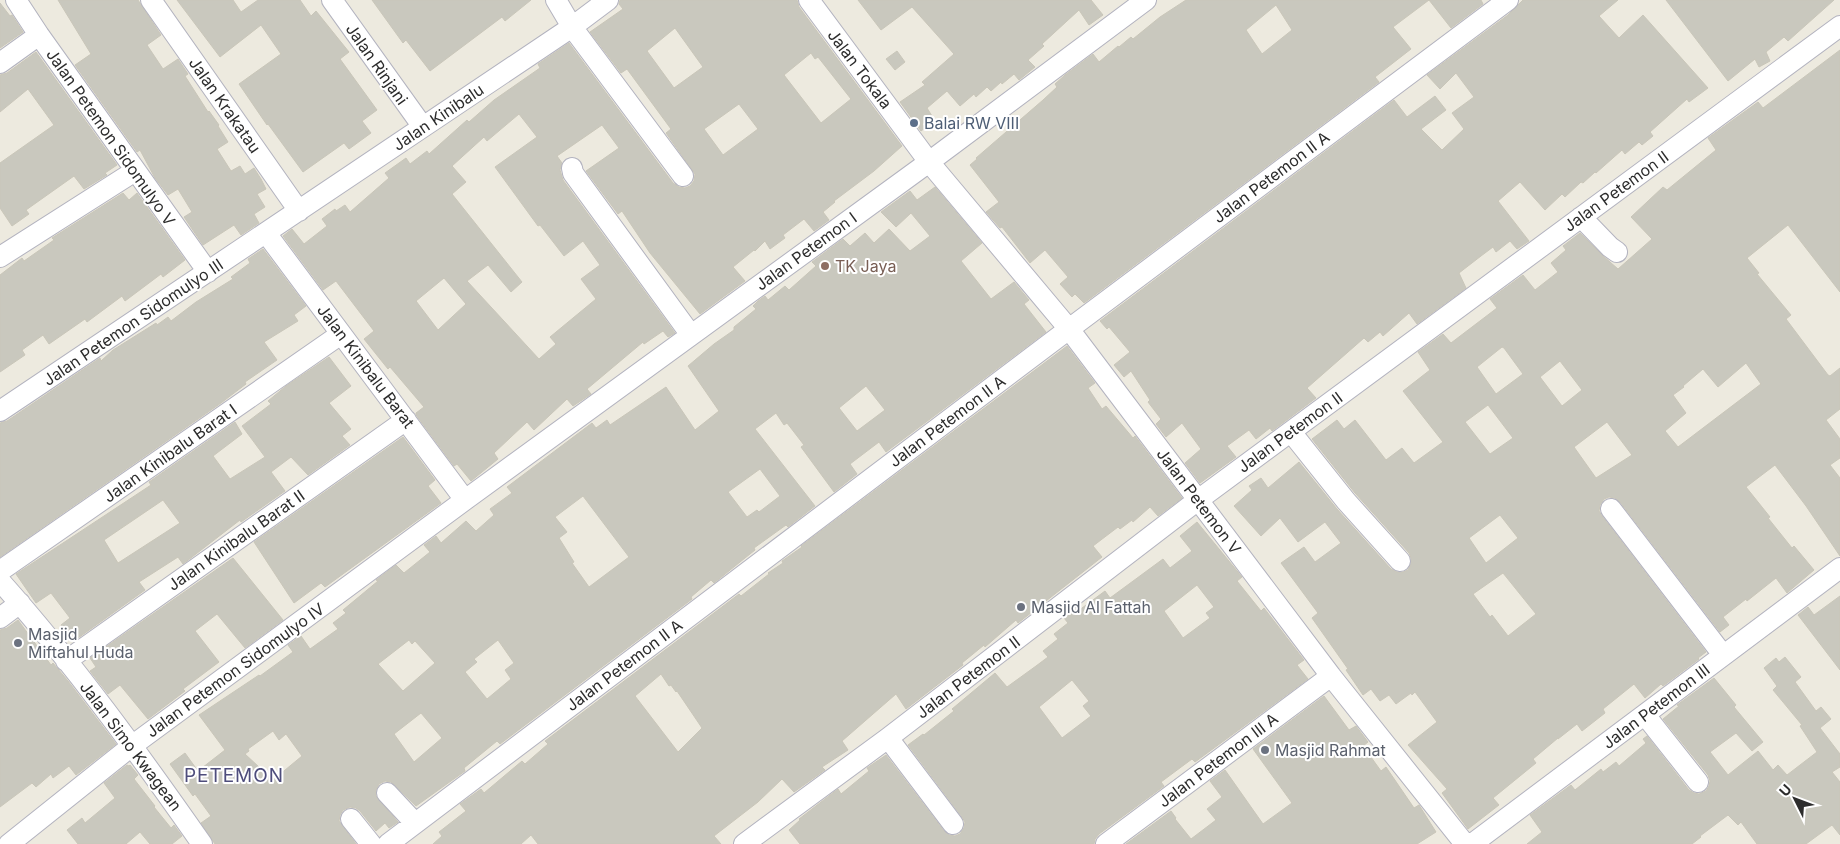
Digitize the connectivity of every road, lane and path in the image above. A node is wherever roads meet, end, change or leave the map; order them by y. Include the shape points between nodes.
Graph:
1 (16, 0) edge
2 (151, 0) edge
3 (332, 0) edge
4 (556, 0) edge
5 (608, 0) edge
6 (809, 0) edge
7 (1146, 0) edge
8 (1508, 0) edge
9 (1840, 26) edge
10 (572, 27) junction
11 (39, 35) junction
12 (0, 63) edge
13 (423, 127) junction
14 (929, 162) junction
15 (572, 168) dead end
16 (135, 171) junction
17 (684, 176) dead end
18 (299, 211) junction
19 (1581, 217) junction
20 (266, 233) junction
21 (1617, 252) dead end
22 (0, 258) edge
23 (208, 272) junction
24 (1069, 329) junction
25 (341, 334) junction
26 (691, 335) junction
27 (0, 411) edge
28 (406, 420) junction
29 (1291, 432) junction
30 (465, 500) junction
31 (1198, 500) junction
32 (1611, 509) dead end
33 (1400, 561) dead end
34 (1840, 568) edge
35 (0, 571) edge
36 (0, 581) edge
37 (20, 603) junction
38 (0, 618) edge
39 (1723, 655) junction
40 (66, 661) junction
41 (1331, 676) junction
42 (1645, 715) junction
43 (888, 738) junction
44 (133, 745) junction
45 (1698, 782) dead end
46 (387, 793) dead end
47 (351, 820) dead end
48 (415, 823) junction
49 (953, 824) dead end
50 (9, 844) edge
51 (202, 844) edge
52 (371, 844) edge
53 (388, 844) edge
54 (744, 844) edge
55 (1106, 844) edge
56 (1465, 844) edge
57 (1472, 844) edge

1 - 11 street, Jalan Petemon Sidomulyo V
2 - 18 street, Jalan Krakatau
3 - 13 street, Jalan Rinjani
4 - 10 street
5 - 10 street, Jalan Kinibalu
6 - 14 street, Jalan Tokala
7 - 14 street, Jalan Petemon I
8 - 24 street, Jalan Petemon II A
9 - 19 street, Jalan Petemon II
10 - 13 street, Jalan Kinibalu
10 - 17 street
11 - 12 street
11 - 16 street, Jalan Petemon Sidomulyo V
13 - 18 street, Jalan Kinibalu
14 - 24 street, Jalan Petemon V
14 - 26 street, Jalan Petemon I
15 - 26 street
16 - 22 street
16 - 23 street, Jalan Petemon Sidomulyo V
18 - 20 street, Jalan Kinibalu
19 - 21 street
19 - 29 street, Jalan Petemon II
20 - 23 street, Jalan Petemon Sidomulyo III
20 - 25 street, Jalan Kinibalu Barat
23 - 27 street, Jalan Petemon Sidomulyo III
24 - 31 street, Jalan Petemon V
24 - 48 street, Jalan Petemon II A
25 - 28 street, Jalan Kinibalu Barat
25 - 35 street, Jalan Kinibalu Barat I
26 - 30 street, Jalan Petemon I
28 - 30 street, Jalan Kinibalu Barat
28 - 40 street, Jalan Kinibalu Barat II
29 - 31 street, Jalan Petemon II
29 - 33 street via 1346,501
30 - 44 street, Jalan Petemon Sidomulyo IV
31 - 41 street, Jalan Petemon V
31 - 43 street, Jalan Petemon II
32 - 39 street
34 - 39 street, Jalan Petemon III
36 - 37 street, Jalan Simo Kwagean
37 - 38 street
37 - 40 street, Jalan Simo Kwagean
39 - 42 street, Jalan Petemon III
40 - 44 street, Jalan Simo Kwagean
41 - 55 street, Jalan Petemon III A
41 - 56 street, Jalan Petemon V
42 - 45 street
42 - 57 street, Jalan Petemon III
43 - 49 street
43 - 54 street, Jalan Petemon II
44 - 50 street, Jalan Petemon Sidomulyo IV
44 - 51 street, Jalan Simo Kwagean
46 - 48 street
47 - 52 street
48 - 53 street, Jalan Petemon II A

